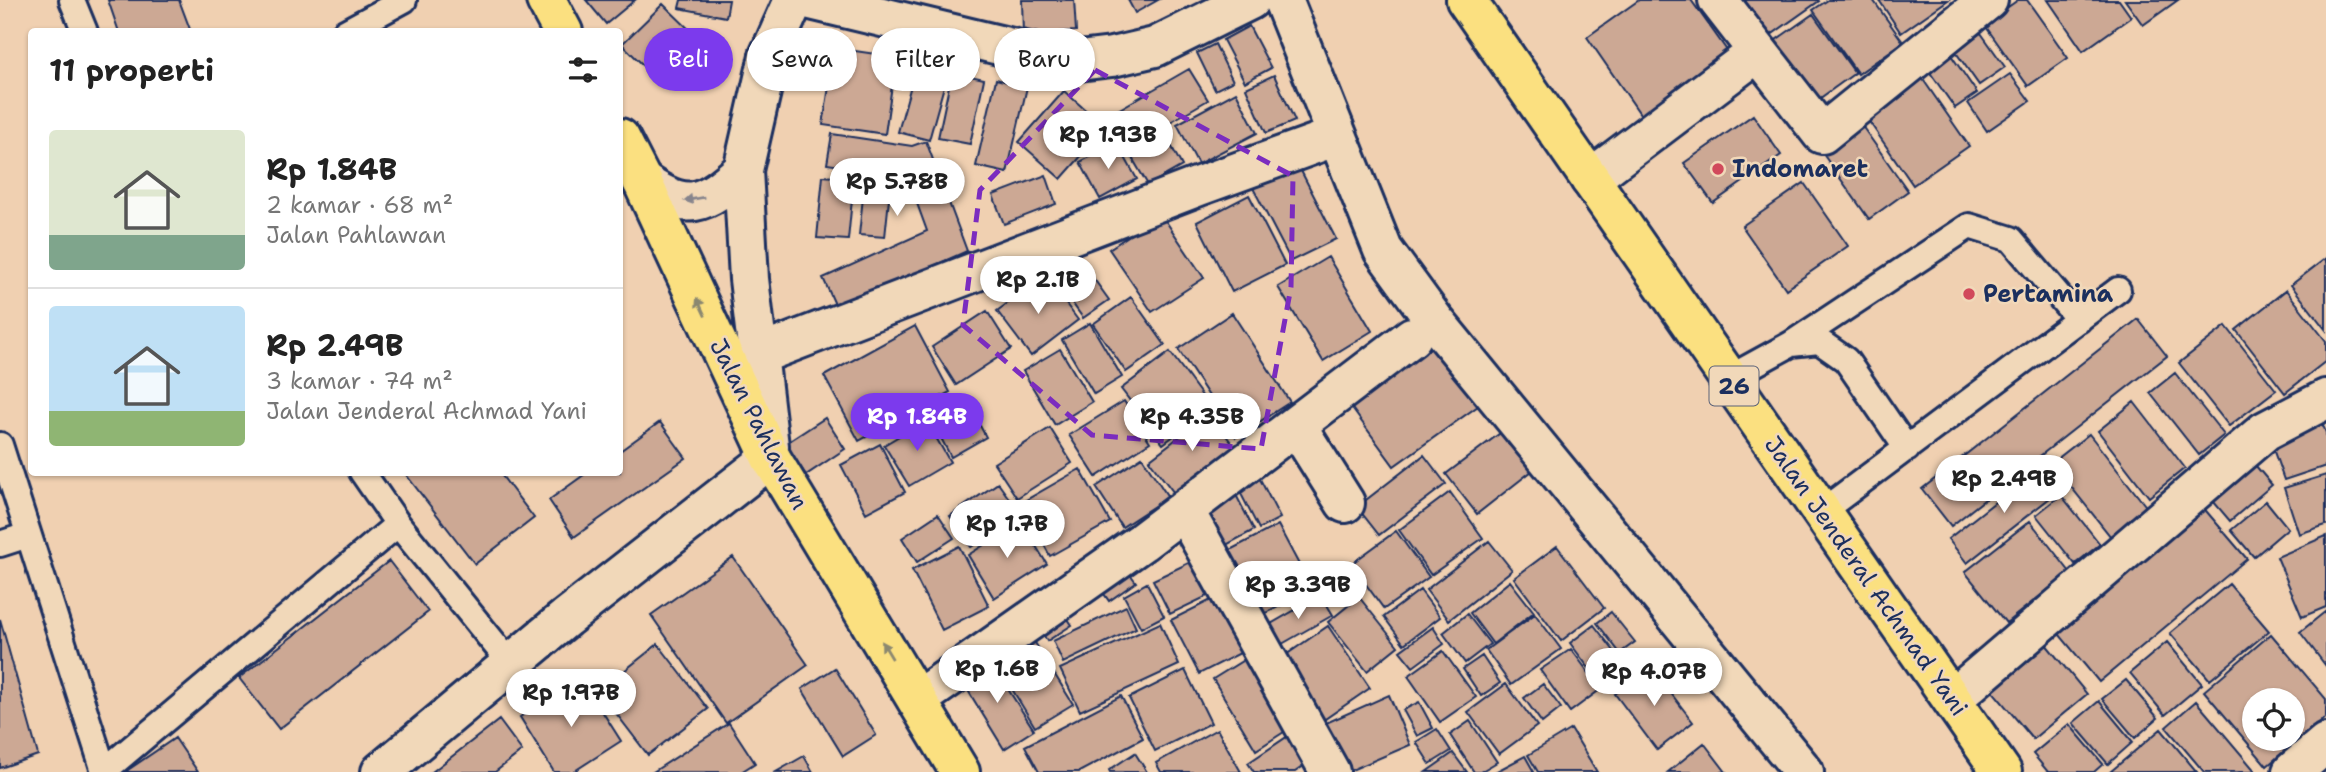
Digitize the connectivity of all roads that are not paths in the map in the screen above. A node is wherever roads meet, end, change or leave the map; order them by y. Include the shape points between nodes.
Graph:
1 (72, 0) edge
2 (404, 0) edge
3 (546, 0) edge
4 (793, 0) edge
5 (811, 0) edge
6 (1250, 0) edge
7 (1283, 0) edge
8 (1466, 0) edge
9 (1718, 0) edge
10 (1988, 0) edge
11 (83, 28) edge
12 (352, 28) edge
13 (561, 28) edge
14 (1758, 52) junction
15 (1337, 136) junction
16 (623, 144) edge
17 (743, 170) junction
18 (1590, 179) junction
19 (642, 181) junction
20 (2118, 290) dead end
21 (2079, 320) junction
22 (1412, 337) dead end
23 (1791, 344) junction
24 (758, 355) junction
25 (1729, 378) junction
26 (2326, 399) edge
27 (1296, 425) junction
28 (0, 445) edge
29 (1907, 449) junction
30 (771, 458) junction
31 (365, 476) edge
32 (1345, 503) dead end
33 (1184, 510) junction
34 (1821, 512) junction
35 (398, 524) junction
36 (29, 535) junction
37 (0, 544) edge
38 (511, 664) junction
39 (1952, 699) junction
40 (917, 700) junction
41 (2326, 743) edge
42 (1320, 768) edge
43 (104, 771) edge
44 (381, 772) edge
45 (960, 772) edge
46 (1804, 772) edge
47 (2003, 772) edge
48 (2292, 772) edge

1 - 11 lane
2 - 12 lane
3 - 13 main road
4 - 17 street via 769,56
5 - 6 street via 1070,62 1155,47
7 - 15 street
8 - 18 main road, Jalan Jenderal Achmad Yani / 26
9 - 14 street
10 - 14 street via 1822,134
14 - 18 street
15 - 24 street
15 - 46 street via 1383,250 1434,320
16 - 19 main road, Jalan Pahlawan
17 -> 19 street via 717,193 689,201 663,196
17 - 24 street
18 - 25 main road, Jalan Jenderal Achmad Yani / 26
30 -> 19 main road, Jalan Pahlawan
20 - 21 lane
21 - 23 lane via 2011,239 1969,226
21 - 29 lane
22 - 27 street
23 - 25 lane
23 - 29 lane via 1819,341 1846,360
24 - 30 street
25 - 34 main road, Jalan Jenderal Achmad Yani / 26
26 - 39 street via 2265,431
27 - 32 street
27 - 33 street
28 - 36 lane
29 - 34 lane
30 - 38 street
40 -> 30 main road, Jalan Pahlawan
31 - 35 lane
33 - 40 street
33 - 42 street
34 - 39 main road, Jalan Jenderal Achmad Yani / 26
35 - 38 lane
35 - 43 lane
36 - 37 lane
36 - 43 lane
38 - 44 street
39 - 47 main road, Jalan Jenderal Achmad Yani / 26
40 - 45 main road, Jalan Pahlawan
41 - 48 street

